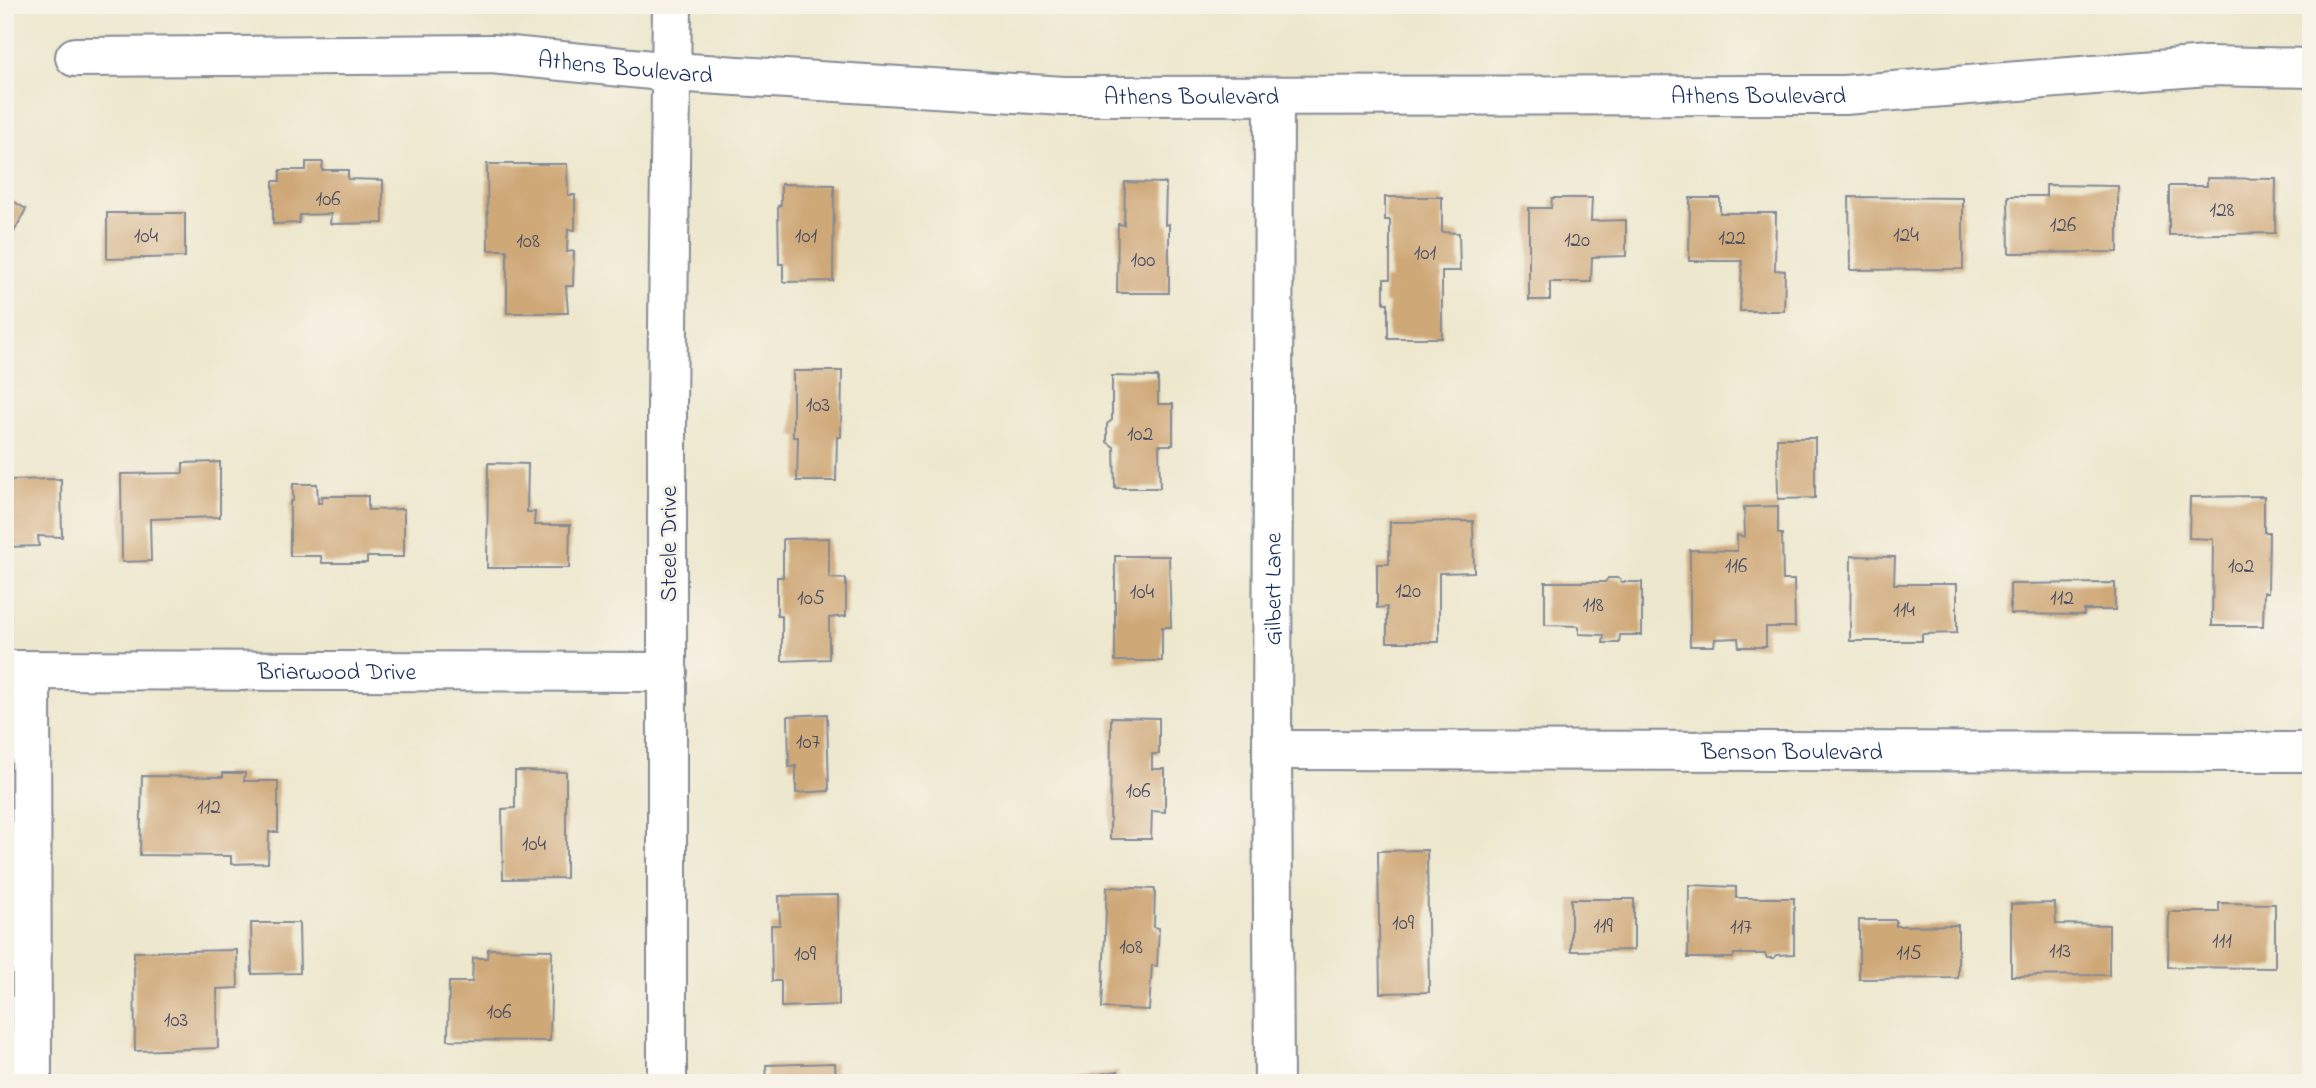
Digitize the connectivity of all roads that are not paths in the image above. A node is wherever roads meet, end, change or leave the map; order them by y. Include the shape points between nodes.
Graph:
1 (671, 5) edge
2 (75, 57) dead end
3 (2311, 68) edge
4 (672, 72) junction
5 (1274, 96) junction
6 (18, 671) edge
7 (668, 672) junction
8 (1272, 750) junction
9 (2311, 752) edge
10 (32, 1083) edge
11 (667, 1083) edge
12 (1274, 1083) edge

1 - 4 street, Steele Drive
2 - 4 street, Athens Boulevard via 492,54
3 - 5 street, Athens Boulevard via 2207,66 1844,95
4 - 5 street, Athens Boulevard via 1064,96
4 - 7 street, Steele Drive
5 - 8 street, Gilbert Lane
6 - 7 street, Briarwood Drive
6 - 10 street
7 - 11 street, Steele Drive
8 - 9 street, Benson Boulevard
8 - 12 street, Gilbert Lane

